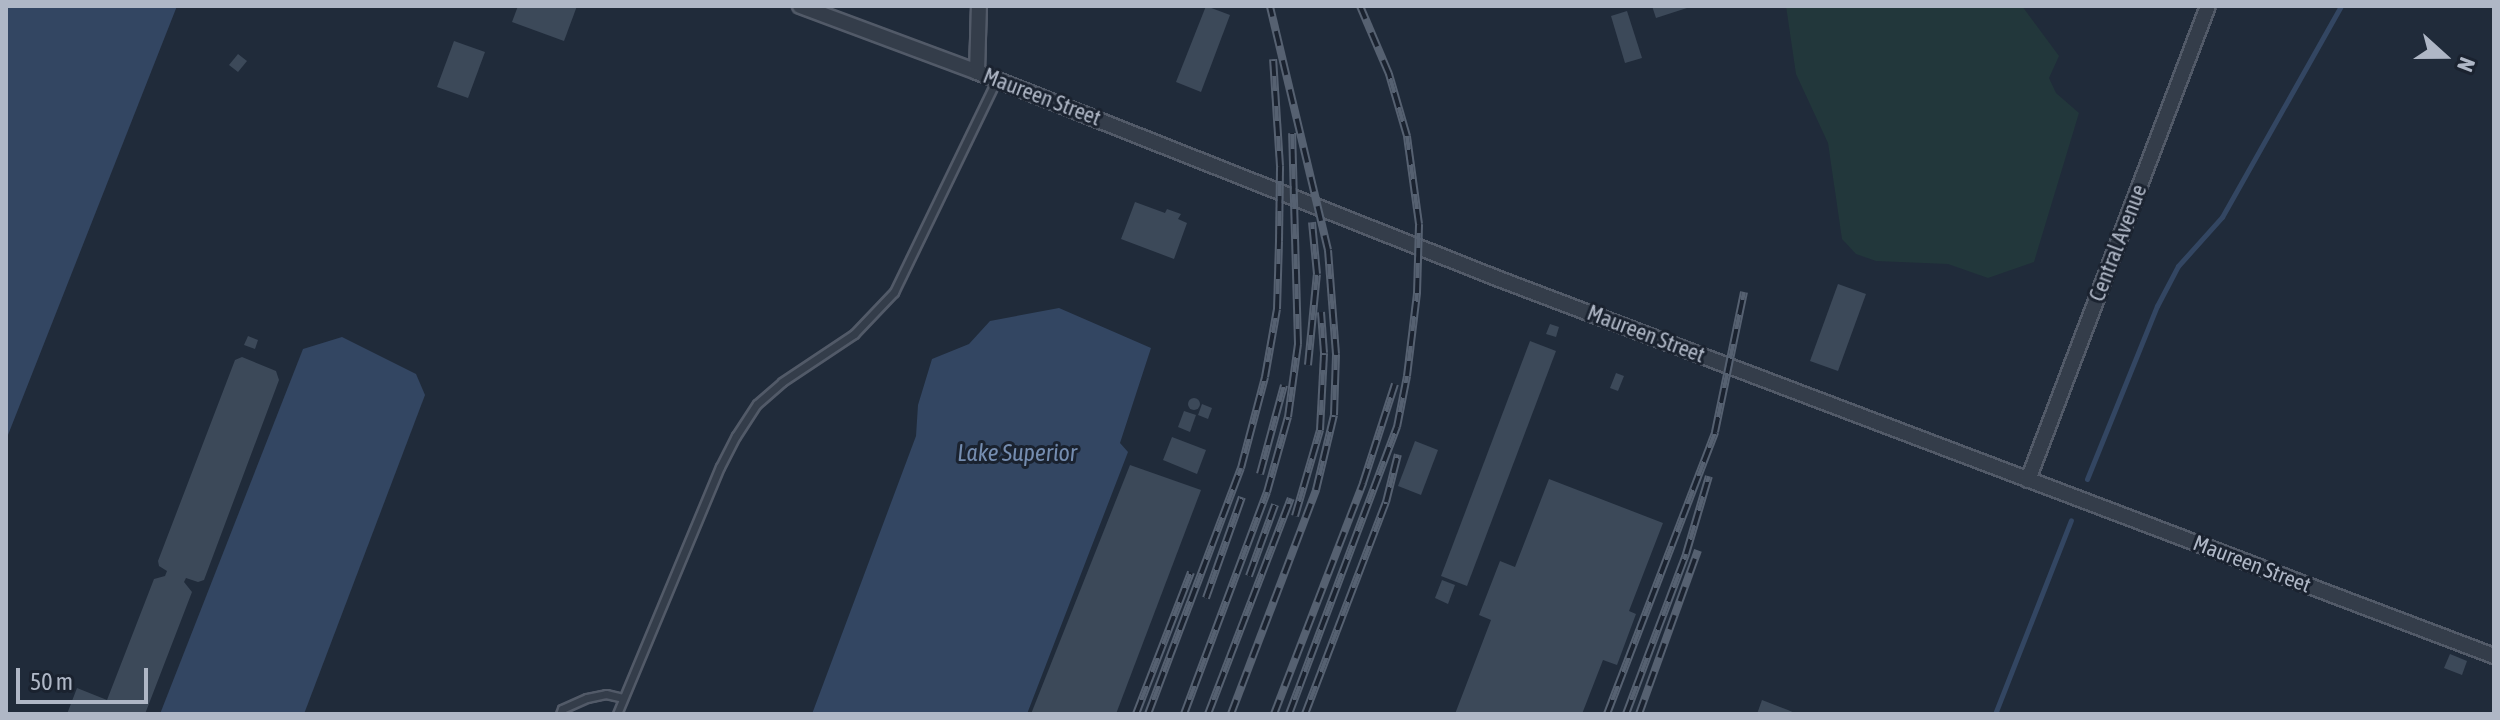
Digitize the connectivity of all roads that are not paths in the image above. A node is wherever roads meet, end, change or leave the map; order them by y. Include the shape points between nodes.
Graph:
1 (800, 6) edge
2 (979, 6) edge
3 (2208, 6) edge
4 (977, 72) junction
5 (997, 79) junction
6 (2028, 480) junction
7 (2494, 656) edge
8 (623, 698) junction
9 (560, 714) edge
10 (617, 714) edge

1 - 4 street, Maureen Street
2 - 4 street
3 - 6 street, Central Avenue
4 - 5 street, Maureen Street
5 - 6 street, Maureen Street via 1499,279
5 - 8 lane via 894,292 854,334 757,404 736,436
6 - 7 street, Maureen Street
8 - 9 lane via 587,698
8 - 10 lane

